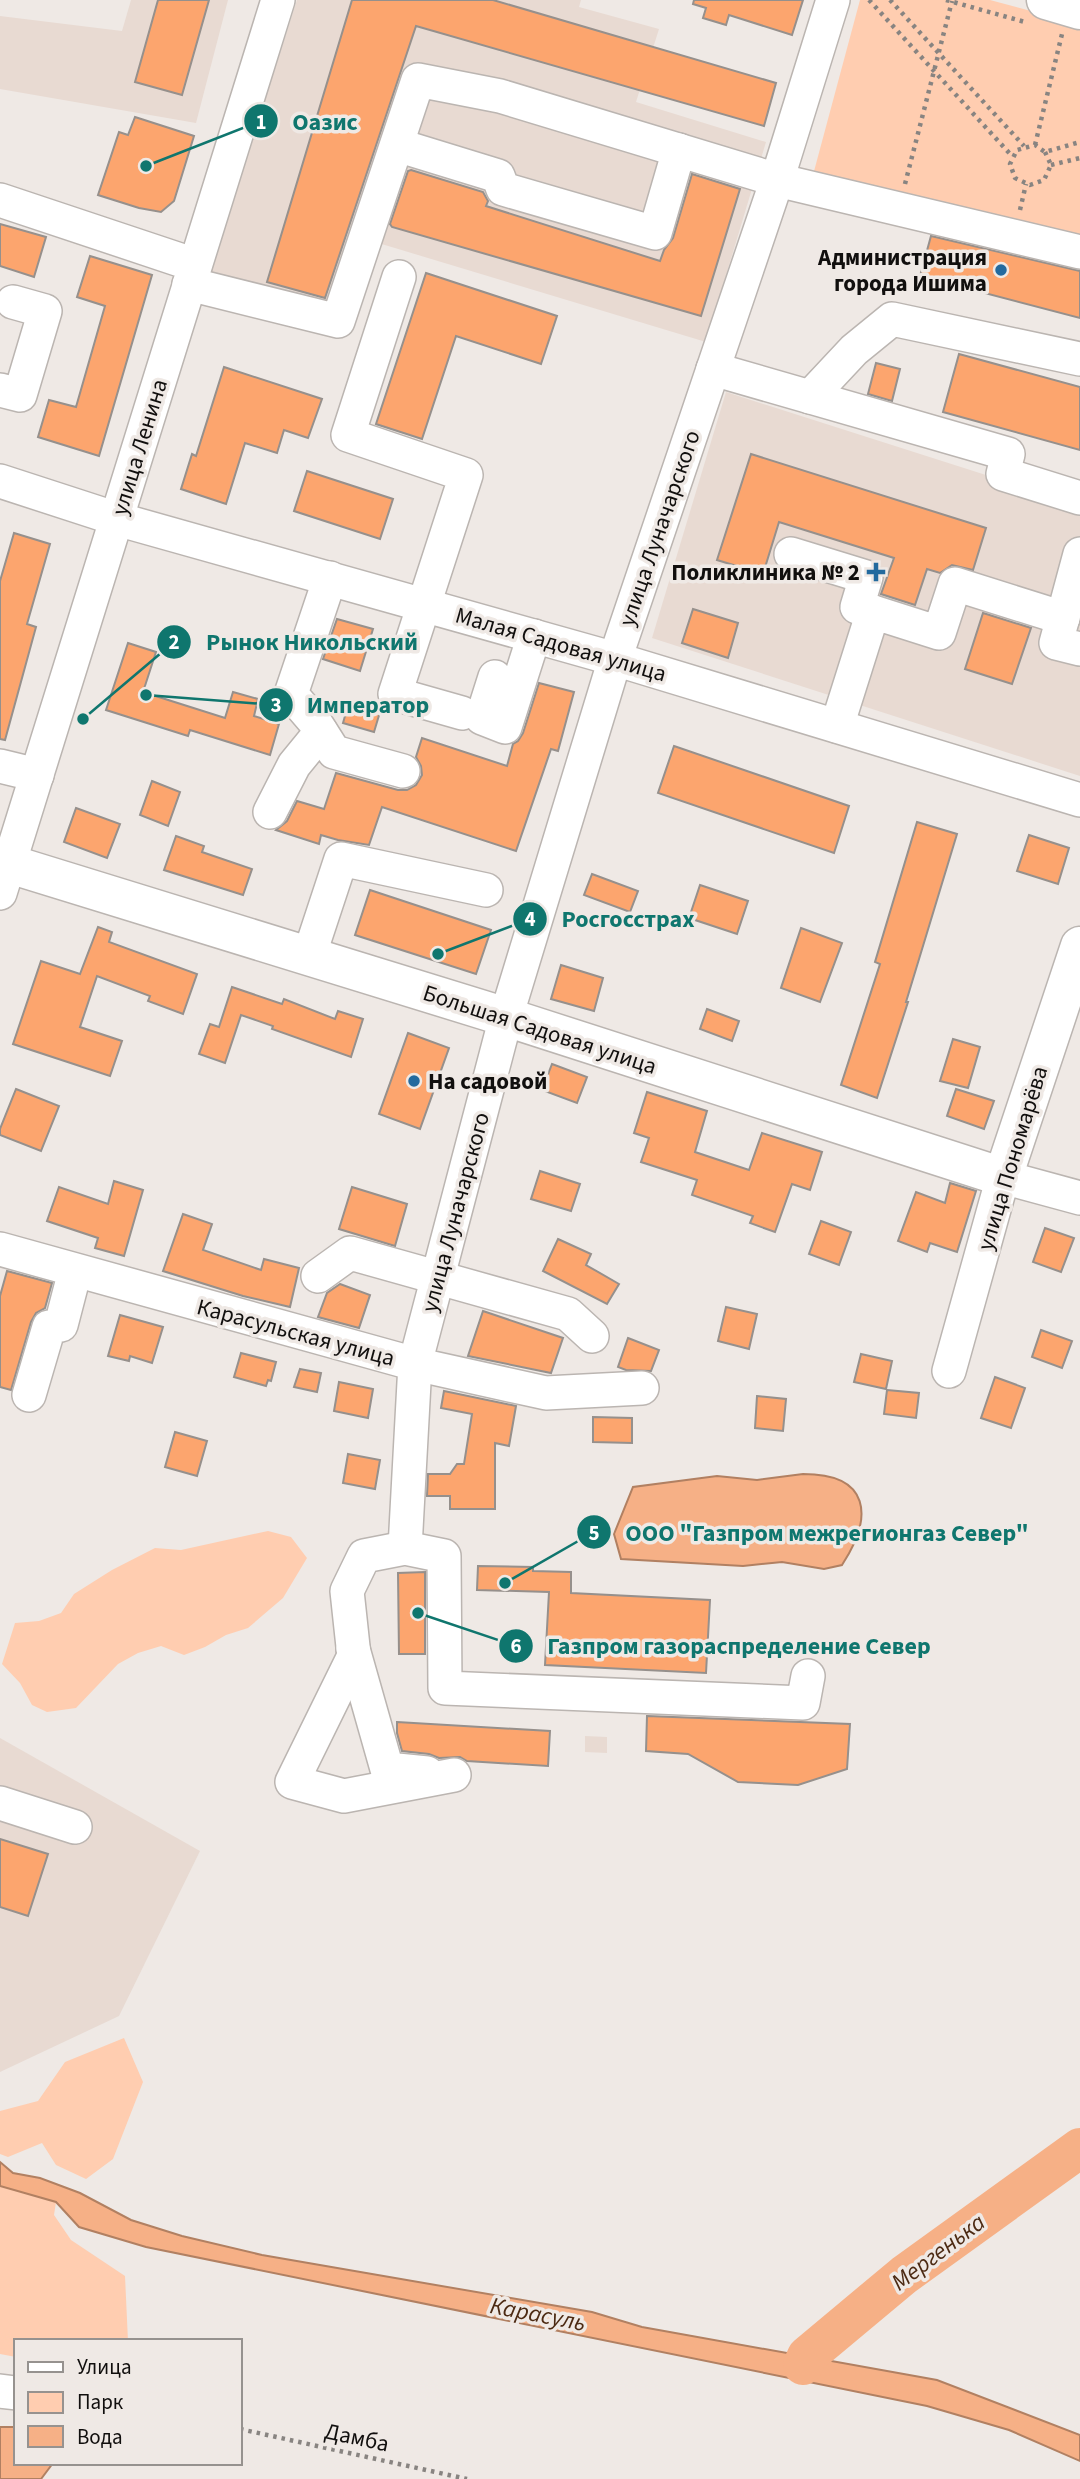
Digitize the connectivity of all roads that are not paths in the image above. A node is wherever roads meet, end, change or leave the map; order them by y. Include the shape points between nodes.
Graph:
1 (278, 0) edge
2 (833, 0) edge
3 (397, 145) junction
4 (679, 150) junction
5 (777, 180) junction
6 (0, 200) edge
7 (1080, 252) edge
8 (192, 275) junction
9 (399, 276) dead end
10 (13, 302) dead end
11 (1080, 359) edge
12 (713, 369) junction
13 (0, 390) edge
14 (810, 397) junction
15 (0, 481) edge
16 (1080, 498) edge
17 (117, 519) junction
18 (790, 554) dead end
19 (1079, 561) edge
20 (330, 578) junction
21 (425, 605) junction
22 (873, 612) junction
23 (1063, 618) junction
24 (534, 636) junction
25 (1080, 649) edge
26 (615, 659) junction
27 (495, 677) dead end
28 (462, 713) dead end
29 (837, 726) junction
30 (321, 732) junction
31 (0, 766) edge
32 (403, 771) dead end
33 (37, 775) junction
34 (1080, 800) edge
35 (270, 812) dead end
36 (3, 872) edge
37 (486, 890) dead end
38 (1080, 946) edge
39 (309, 956) junction
40 (506, 1017) junction
41 (1003, 1177) junction
42 (1080, 1198) edge
43 (0, 1249) edge
44 (75, 1271) junction
45 (318, 1276) dead end
46 (438, 1277) junction
47 (592, 1336) dead end
48 (415, 1364) junction
49 (950, 1371) dead end
50 (642, 1388) dead end
51 (29, 1395) dead end
52 (405, 1548) junction
53 (353, 1649) junction
54 (808, 1676) dead end
55 (0, 1803) edge
56 (75, 1827) dead end

1 - 8 street, улица Ленина
2 - 5 street, улица Луначарского
3 - 4 street via 418,80 500,96
3 - 4 street via 498,176 503,189 655,233
3 - 8 street via 338,321
4 - 5 street
5 - 7 street
5 - 12 street, улица Луначарского
6 - 8 street
8 - 17 street, улица Ленина
9 - 21 street via 348,435 466,475
10 - 13 street via 45,311 20,395
11 - 14 street via 892,320 854,350
12 - 14 street
12 - 26 street, улица Луначарского
14 - 16 street via 1008,454 1003,474
15 - 17 street, Малая Садовая улица
17 - 20 street, Малая Садовая улица
17 - 33 street, улица Ленина
18 - 22 street via 866,577 857,607
19 - 23 street
20 - 21 street, Малая Садовая улица
20 - 30 street via 292,694
21 - 24 street, Малая Садовая улица
21 - 28 street via 395,694
22 - 23 street via 939,633 955,584
22 - 29 street
23 - 25 street via 1056,643
24 - 26 street, Малая Садовая улица
24 - 27 street via 505,727 482,718
26 - 29 street, Малая Садовая улица
26 - 40 street, улица Луначарского
29 - 34 street, Малая Садовая улица
30 - 32 street via 334,752
30 - 35 street via 294,765
31 - 33 street
33 - 36 street, улица Ленина
36 - 39 main road, Большая Садовая улица
37 - 39 street via 341,859
38 - 41 main road, улица Пономарёва
39 - 40 main road, Большая Садовая улица
40 - 41 main road, Большая Садовая улица
40 - 46 street, улица Луначарского
41 - 42 street, Большая Садовая улица
41 - 49 street, улица Пономарёва
43 - 44 street, Карасульская улица
44 - 48 street, Карасульская улица
44 - 51 street via 61,1325 49,1327
45 - 46 street via 350,1253
46 - 47 street via 568,1314
46 - 48 street, улица Луначарского
48 - 50 street via 545,1393
48 - 52 street, Карасульская улица
52 - 53 street via 364,1556 347,1591
52 - 54 street via 444,1556 445,1688 803,1703
53 - 53 street via 354,1657 292,1782 344,1796 454,1775 387,1769
55 - 56 street

